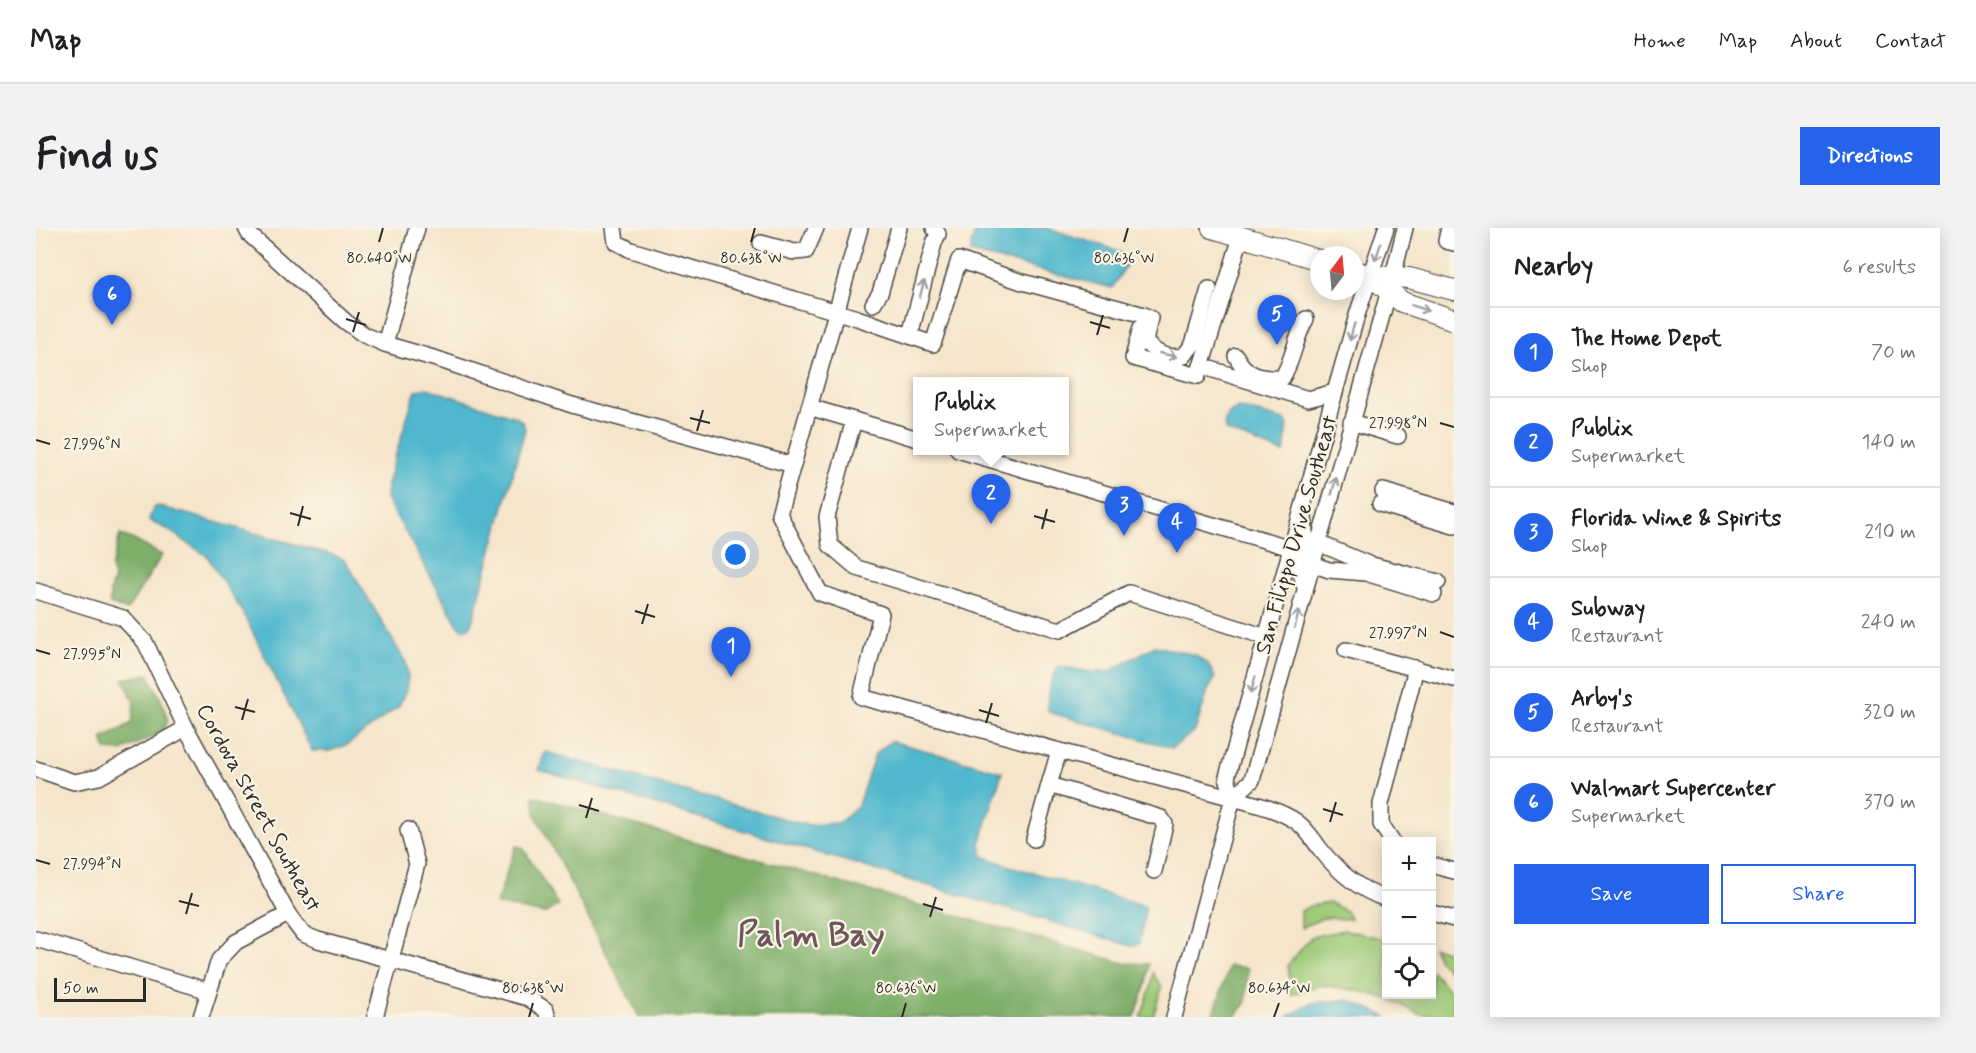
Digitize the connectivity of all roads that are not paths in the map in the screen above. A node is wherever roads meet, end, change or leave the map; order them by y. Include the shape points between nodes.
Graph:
1 (246, 228) edge
2 (417, 228) edge
3 (614, 228) edge
4 (816, 228) edge
5 (860, 228) edge
6 (899, 228) edge
7 (924, 228) edge
8 (1212, 228) edge
9 (1386, 228) edge
10 (1405, 228) edge
11 (1449, 228) edge
12 (934, 236) edge
13 (1241, 237) junction
14 (761, 243) dead end
15 (1454, 243) edge
16 (1310, 257) edge
17 (1364, 271) edge
18 (1364, 273) edge
19 (1391, 284) junction
20 (1209, 288) dead end
21 (1454, 290) edge
22 (1357, 300) edge
23 (873, 304) dead end
24 (836, 312) junction
25 (1144, 315) junction
26 (1306, 319) dead end
27 (1454, 320) edge
28 (910, 335) junction
29 (385, 344) junction
30 (1236, 356) dead end
31 (1200, 371) junction
32 (1335, 392) junction
33 (1308, 399) junction
34 (809, 407) junction
35 (854, 420) junction
36 (1351, 422) junction
37 (1326, 423) junction
38 (1398, 436) dead end
39 (913, 438) edge
40 (975, 455) edge
41 (793, 465) junction
42 (1382, 494) junction
43 (1304, 504) junction
44 (1454, 505) edge
45 (1454, 512) edge
46 (1454, 525) edge
47 (1318, 543) junction
48 (1291, 548) junction
49 (1312, 564) junction
50 (36, 591) edge
51 (1305, 591) junction
52 (1266, 637) junction
53 (1346, 650) dead end
54 (1416, 668) junction
55 (1454, 679) edge
56 (186, 728) junction
57 (1059, 751) junction
58 (36, 770) edge
59 (1049, 785) junction
60 (1233, 798) junction
61 (408, 830) dead end
62 (1390, 837) edge
63 (1034, 839) dead end
64 (1436, 866) edge
65 (1154, 871) dead end
66 (1454, 871) edge
67 (1382, 898) edge
68 (288, 914) junction
69 (1436, 914) edge
70 (1454, 919) edge
71 (36, 939) edge
72 (391, 959) junction
73 (208, 991) junction
74 (201, 1017) edge
75 (375, 1017) edge
76 (548, 1017) edge
77 (1174, 1017) edge

1 - 29 street via 346,322
2 - 29 street
3 - 24 street via 616,242 631,250
4 - 14 street via 806,251 794,252
5 - 24 street
6 - 23 street via 880,293
7 - 12 street
8 - 13 main road
9 -> 17 street, San Filippo Drive Southeast
10 - 19 street, San Filippo Drive Southeast
11 - 15 street via 1446,241
28 -> 12 street
13 - 16 main road
13 - 31 street
18 - 19 main road
19 - 21 main road via 1409,278
19 -> 27 main road via 1402,302
19 - 36 street, San Filippo Drive Southeast
25 -> 20 street via 1150,318 1145,342 1154,351 1173,358 1184,356 1193,344
22 -> 32 street, San Filippo Drive Southeast
24 - 28 street
24 - 34 street
25 - 28 street via 1019,281 959,260 933,344
25 - 31 street via 1133,358
26 - 30 street via 1282,378 1249,373
29 - 41 street via 572,405
31 - 33 street
32 - 33 street
32 - 37 street, San Filippo Drive Southeast
33 - 37 street
34 - 35 street
34 - 41 street
35 - 39 street
35 - 52 street via 827,517 830,545 857,568 1060,630 1129,593
36 - 38 street
47 -> 36 street, San Filippo Drive Southeast
37 - 43 street, San Filippo Drive Southeast
40 - 48 street
41 - 57 street via 779,514 820,592 881,614 861,697
42 - 44 street
42 - 45 street
42 - 46 street
43 - 48 street, San Filippo Drive Southeast
43 - 49 street
47 - 49 street, San Filippo Drive Southeast
47 - 49 street via 1436,588
48 - 51 street via 1297,556
48 - 52 street, San Filippo Drive Southeast
49 - 51 street, San Filippo Drive Southeast
50 - 56 street, Cordova Street Southeast via 123,618 145,642
60 -> 51 street, San Filippo Drive Southeast via 1252,780
52 -> 60 street, San Filippo Drive Southeast via 1227,777
53 - 54 street
54 - 55 street
54 - 62 street via 1381,804 1381,824
56 - 58 street via 99,777 74,782
56 - 68 street, Cordova Street Southeast
57 - 59 street
57 - 60 street
59 - 63 street
59 - 65 street via 1161,818 1165,824
60 - 67 street via 1299,823 1333,865 1350,880
60 - 77 street, San Filippo Drive Southeast
61 - 72 street via 417,864
64 - 66 street
68 - 72 street, Cordova Street Southeast via 303,934
68 - 73 street via 236,942 219,960
69 - 70 street
71 - 73 street
72 - 75 street
72 - 76 street, Cordova Street Southeast via 528,999 546,1010
73 - 74 street

